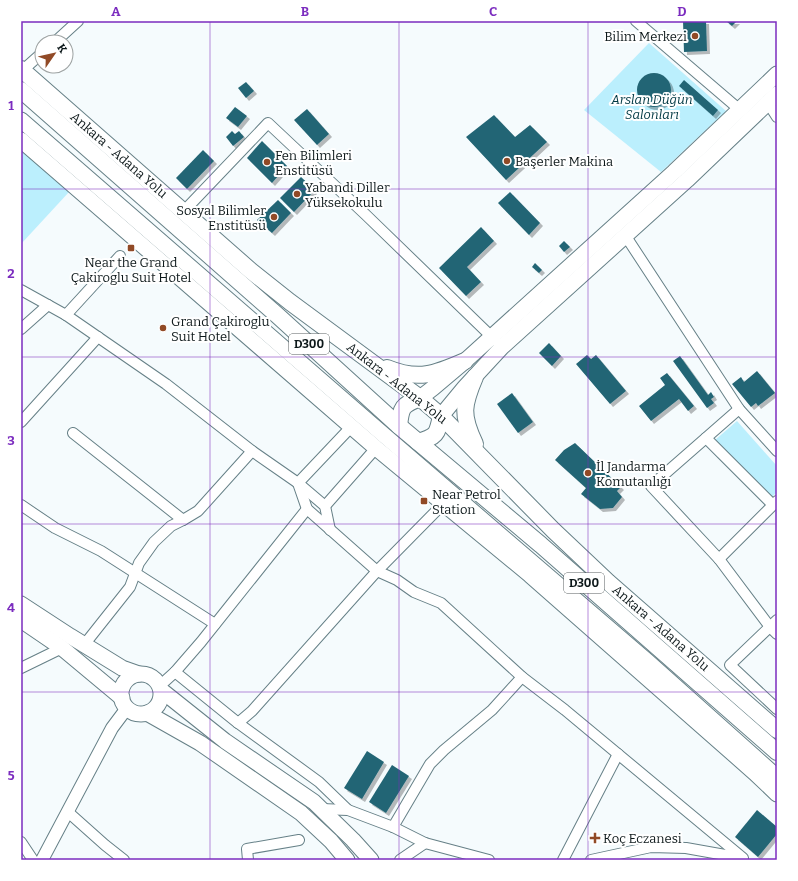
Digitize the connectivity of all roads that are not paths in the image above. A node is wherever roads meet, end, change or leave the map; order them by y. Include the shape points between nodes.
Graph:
1 (78, 21) edge
2 (636, 21) edge
3 (64, 34) edge
4 (34, 59) edge
5 (22, 69) edge
6 (777, 74) edge
7 (21, 90) edge
8 (772, 99) edge
9 (740, 110) junction
10 (777, 117) edge
11 (21, 120) edge
12 (21, 140) edge
13 (184, 211) junction
14 (625, 235) junction
15 (120, 256) dead end
16 (21, 290) edge
17 (48, 305) junction
18 (66, 315) junction
19 (21, 329) edge
20 (491, 336) junction
21 (98, 337) junction
22 (502, 347) junction
23 (465, 361) junction
24 (372, 362) junction
25 (475, 377) junction
26 (420, 398) junction
27 (739, 409) junction
28 (441, 416) junction
29 (357, 421) junction
30 (21, 422) edge
31 (399, 426) junction
32 (73, 432) dead end
33 (706, 438) junction
34 (381, 442) junction
35 (418, 442) junction
36 (252, 451) junction
37 (777, 451) edge
38 (480, 454) junction
39 (298, 483) junction
40 (444, 503) junction
41 (775, 503) edge
42 (21, 505) edge
43 (325, 506) junction
44 (307, 509) junction
45 (183, 520) junction
46 (330, 530) junction
47 (719, 559) junction
48 (377, 571) junction
49 (134, 573) junction
50 (21, 604) edge
51 (21, 620) edge
52 (215, 624) junction
53 (775, 627) edge
54 (84, 645) junction
55 (62, 648) junction
56 (21, 668) edge
57 (174, 672) junction
58 (139, 674) junction
59 (522, 677) junction
60 (160, 687) junction
61 (124, 703) junction
62 (777, 709) edge
63 (147, 713) junction
64 (238, 722) junction
65 (777, 730) edge
66 (777, 752) edge
67 (618, 754) junction
68 (777, 777) edge
69 (777, 794) edge
70 (321, 809) junction
71 (348, 810) junction
72 (68, 812) junction
73 (393, 827) junction
74 (299, 840) dead end
75 (21, 842) edge
76 (425, 843) junction
77 (745, 859) edge
78 (33, 860) edge
79 (42, 860) edge
80 (124, 860) edge
81 (248, 860) edge
82 (347, 860) edge
83 (371, 860) edge
84 (400, 860) edge
85 (488, 860) edge
86 (563, 860) edge
87 (591, 860) edge

1 - 3 street
2 - 9 street
4 - 5 street
5 - 13 highway, Ankara - Adana Yolu / D300
6 - 9 main road
7 - 31 highway, Ankara - Adana Yolu / D300
8 - 10 street
8 - 14 main road
9 - 20 main road
11 - 29 main road
12 - 29 main road
13 - 20 street via 268,123
13 - 24 highway, Ankara - Adana Yolu / D300 via 251,271
14 - 22 main road
14 - 27 street
15 - 18 street
16 - 17 street
17 - 18 street
17 - 19 street
18 - 21 street
20 - 22 street
20 - 23 main road
21 - 30 street
21 - 36 street via 166,384
22 - 25 main road
23 - 24 highway via 442,371 423,375 403,374
23 - 26 main road
24 - 26 highway, Ankara - Adana Yolu / D300
25 - 28 main road
25 - 38 highway via 464,406 467,428
26 - 28 highway, Ankara - Adana Yolu / D300
26 - 31 highway via 407,403 401,411
27 - 33 street
27 - 37 street
28 - 35 highway via 438,430 431,438
28 - 38 highway, Ankara - Adana Yolu / D300
29 - 34 main road
29 - 39 street
31 - 35 highway, Ankara - Adana Yolu / D300
32 - 45 street
33 - 41 street
33 - 47 street via 651,486
34 - 40 main road
34 - 43 street
34 - 68 main road via 641,656
35 - 66 highway, Ankara - Adana Yolu / D300 via 541,545
36 - 39 street
36 - 45 street via 198,511
38 - 65 highway, Ankara - Adana Yolu / D300 via 553,530 608,582
39 - 43 street
39 - 44 street
40 - 48 street
40 - 69 main road via 541,585
41 - 47 street
42 - 49 street via 55,528 101,551
43 - 46 street
44 - 46 street
44 - 52 street
45 - 49 street via 170,526 154,542
46 - 48 street
47 - 53 street
48 - 59 street via 397,580 414,592 441,603
48 - 64 street via 252,711
49 - 52 street
49 - 54 street via 130,588
50 - 54 main road
51 - 55 main road
52 - 57 street
53 - 62 street via 730,665
54 - 58 main road via 122,668
55 - 56 street
55 - 61 main road
57 - 60 street
57 - 64 street
58 - 60 main road via 152,678
58 - 61 main road via 124,684
59 - 67 street
59 - 73 street via 492,710 430,764
60 - 63 main road via 160,702
60 - 70 main road via 178,705 225,741
61 - 63 main road via 137,714
61 - 72 street
63 - 82 main road via 200,743 301,813
64 - 71 street via 319,782
67 - 77 street
67 - 86 street
70 - 71 street
70 - 83 main road
71 - 73 street
72 - 79 street
72 - 80 street
73 - 76 street
74 - 81 street via 247,849
75 - 78 street
76 - 84 street
76 - 85 street
77 - 87 street via 686,848 651,847

